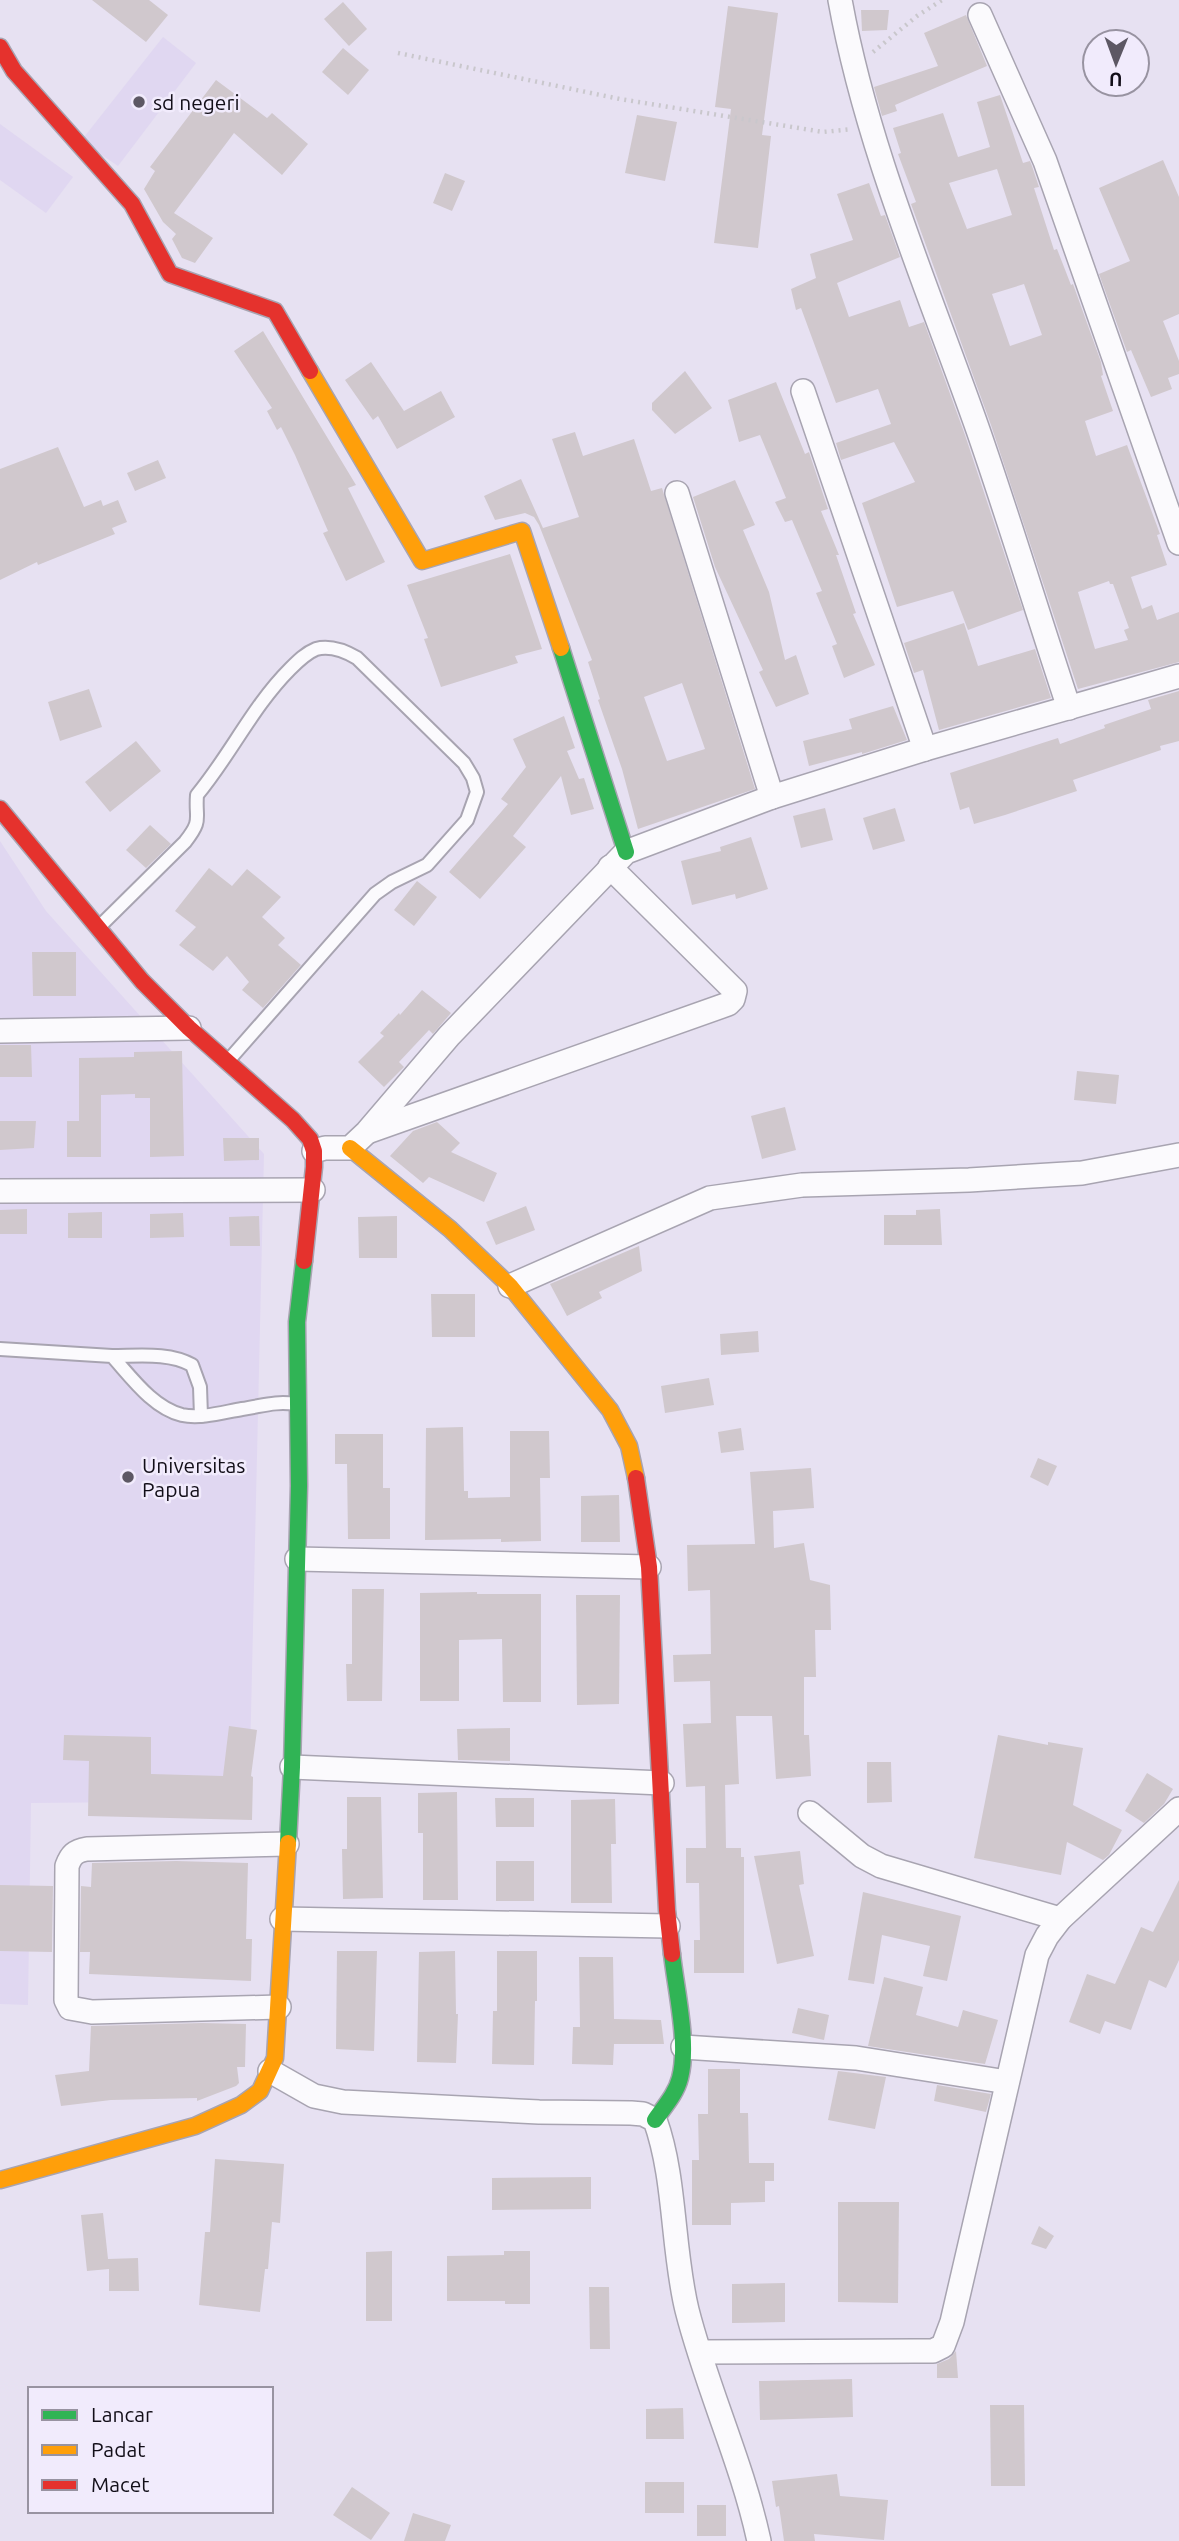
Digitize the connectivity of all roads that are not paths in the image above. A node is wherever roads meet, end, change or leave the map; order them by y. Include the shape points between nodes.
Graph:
1 (840, 0) edge
2 (980, 15) dead end
3 (0, 47) edge
4 (803, 391) dead end
5 (677, 493) dead end
6 (1179, 543) edge
7 (1179, 676) edge
8 (1069, 708) junction
9 (925, 749) junction
10 (772, 797) junction
11 (0, 808) edge
12 (618, 860) junction
13 (98, 928) junction
14 (189, 1028) junction
15 (0, 1031) edge
16 (227, 1062) junction
17 (367, 1132) junction
18 (349, 1148) junction
19 (314, 1151) junction
20 (1179, 1155) edge
21 (313, 1190) junction
22 (0, 1191) edge
23 (510, 1286) junction
24 (0, 1349) edge
25 (112, 1356) junction
26 (297, 1404) junction
27 (201, 1416) junction
28 (297, 1559) junction
29 (649, 1566) junction
30 (292, 1767) junction
31 (662, 1783) junction
32 (1179, 1810) edge
33 (810, 1813) dead end
34 (287, 1844) junction
35 (282, 1919) junction
36 (1060, 1919) junction
37 (668, 1926) junction
38 (279, 2007) junction
39 (682, 2047) junction
40 (271, 2071) junction
41 (1007, 2082) junction
42 (655, 2120) junction
43 (0, 2180) edge
44 (700, 2352) junction
45 (759, 2541) edge

1 - 8 street via 852,60 898,214 978,430
2 - 6 street via 1045,161
3 - 12 street via 15,71 132,204 170,274 275,311 422,561 522,531 589,731
4 - 9 street
5 - 10 street
7 - 8 street
8 - 9 street
9 - 10 street
10 - 12 street
11 - 13 street
12 - 17 street via 449,1036
12 - 17 street via 735,991 733,999
13 - 14 street
13 - 16 lane via 196,828 200,818 197,795 269,690 316,649 344,650 357,658 464,763 477,792 467,820 427,865 375,894
14 - 15 street
14 - 16 street
16 - 19 street via 293,1120
17 - 18 street
18 - 19 street
18 - 23 street via 450,1229
19 - 21 street
20 - 23 street via 1082,1173 802,1185 710,1198
21 - 22 street
21 - 26 street via 296,1322
23 - 29 street via 610,1409 629,1446
24 - 25 lane
25 - 27 lane via 166,1408
25 - 27 lane via 165,1357 192,1365 200,1387
26 - 27 lane via 269,1402
26 - 28 street
28 - 29 street
28 - 30 street
29 - 31 street
30 - 31 street
30 - 34 street
31 - 37 street
32 - 36 street
33 - 36 street via 881,1866
34 - 35 street
34 - 38 street via 87,1849 77,1851 67,1866 66,2000 70,2008 92,2012
35 - 37 street
35 - 38 street
36 - 41 street via 1037,1955
37 - 39 street
38 - 40 street
39 - 41 street via 856,2058
39 - 42 street via 680,2078
40 - 42 street via 314,2096 343,2102 631,2113
40 - 43 street via 260,2091 241,2105 195,2126
41 - 44 street via 943,2346 933,2351
42 - 44 street via 663,2147 678,2266
44 - 45 street

